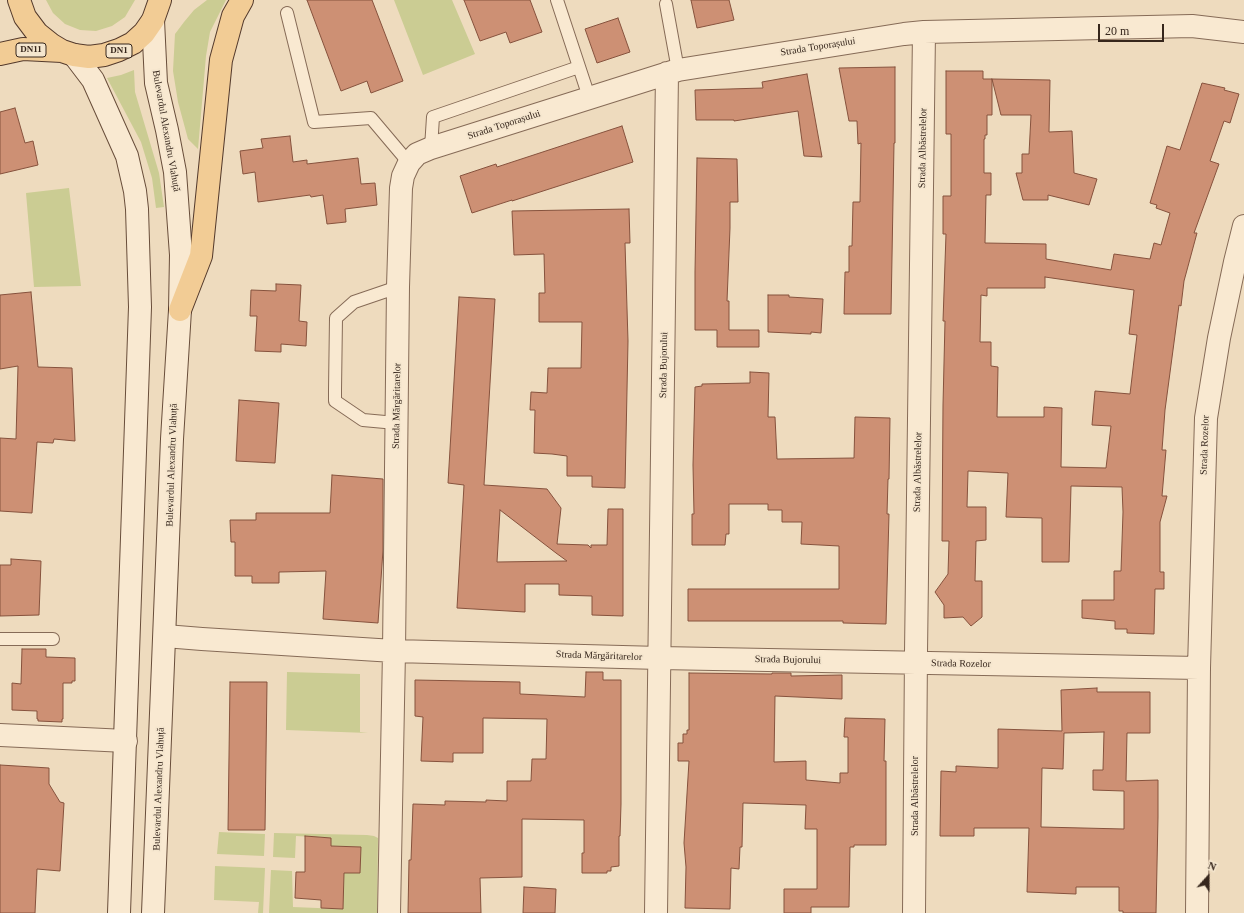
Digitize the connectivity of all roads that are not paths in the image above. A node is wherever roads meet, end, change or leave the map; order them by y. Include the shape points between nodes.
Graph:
1 (19, 0) edge
2 (242, 0) edge
3 (557, 0) edge
4 (666, 4) dead end
5 (161, 6) edge
6 (287, 13) dead end
7 (924, 32) junction
8 (1244, 32) edge
9 (68, 53) junction
10 (0, 54) edge
11 (579, 67) junction
12 (673, 71) junction
13 (589, 97) junction
14 (432, 148) junction
15 (409, 163) junction
16 (1244, 226) edge
17 (398, 287) junction
18 (180, 310) junction
19 (396, 423) junction
20 (165, 636) junction
21 (0, 639) edge
22 (53, 639) dead end
23 (394, 651) junction
24 (660, 658) junction
25 (916, 663) junction
26 (1199, 668) junction
27 (0, 735) edge
28 (126, 741) junction
29 (118, 913) edge
30 (153, 913) edge
31 (389, 913) edge
32 (656, 913) edge
33 (914, 913) edge
34 (1196, 913) edge

1 - 9 main road, DN1 via 25,17 37,33 52,46
2 - 18 main road via 233,16 221,60 201,256
3 - 11 lane
4 - 12 lane
5 - 9 main road, DN1 via 144,33 133,43 104,55 89,57
5 - 18 street, Bulevardul Alexandru Vlahuță / DN1 via 156,83 175,172 181,254
6 - 15 lane via 314,122 371,118
7 - 8 street, Strada Toporașului via 1192,26
7 - 12 street, Strada Toporașului
7 - 25 street, Strada Albăstrelelor
9 - 10 main road, DN11 via 23,49
9 - 28 street, DN1 via 93,80 124,150 137,209 140,307
11 - 13 lane
11 - 14 lane via 433,118
12 - 13 street, Strada Toporașului
12 - 24 street, Strada Bujorului
13 - 14 street, Strada Toporașului
14 - 15 street, Strada Toporașului via 417,154
15 - 17 street, Strada Mărgăritarelor via 401,188
16 - 26 street, Strada Rozelor via 1219,338 1206,418
17 - 19 street, Strada Mărgăritarelor
17 - 19 lane via 354,302 336,318 335,401 363,420
18 - 20 street, Bulevardul Alexandru Vlahuță / DN1 via 172,439
19 - 23 street, Strada Mărgăritarelor
20 - 23 street, Strada Mărgăritarelor
20 - 30 street, Bulevardul Alexandru Vlahuță / DN1
21 - 22 lane
23 - 24 street, Strada Mărgăritarelor
23 - 31 street, Strada Mărgăritarelor
24 - 25 street, Strada Bujorului
24 - 32 street, Strada Bujorului
25 - 26 street, Strada Rozelor
25 - 33 street, Strada Albăstrelelor
26 - 34 street, Strada Rozelor
27 - 28 street
28 - 29 street, DN1

